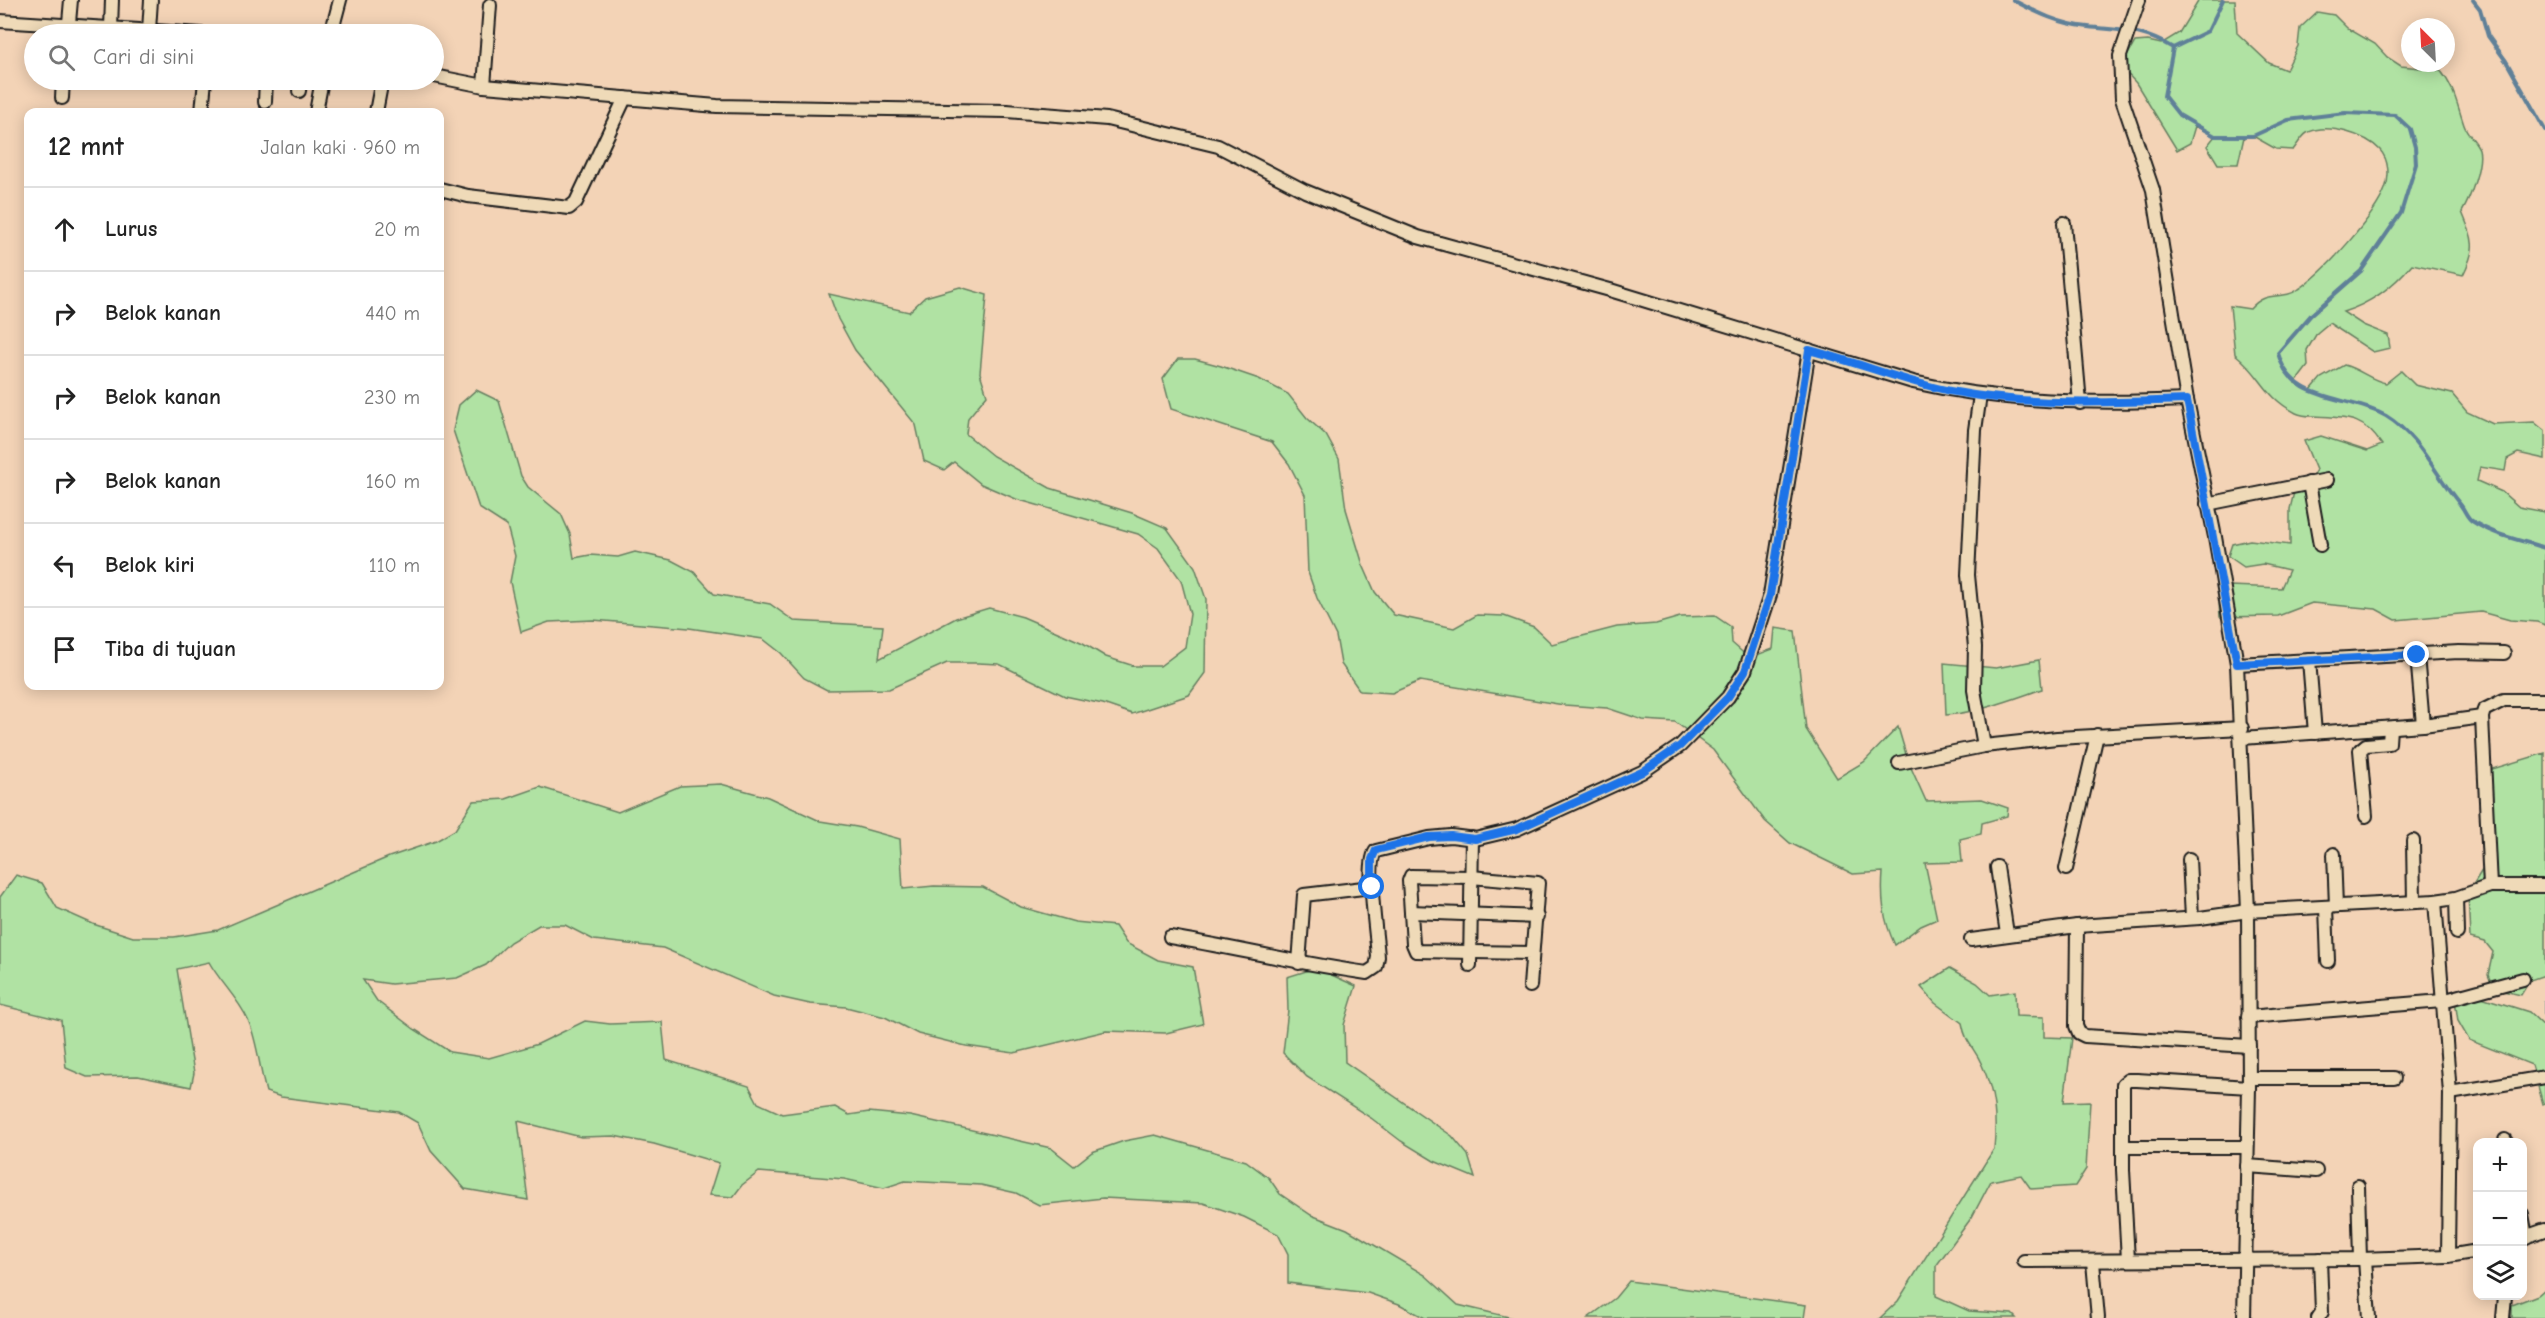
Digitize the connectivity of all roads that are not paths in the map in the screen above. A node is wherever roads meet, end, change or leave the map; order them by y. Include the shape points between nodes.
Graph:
1 (71, 0) edge
2 (112, 0) edge
3 (151, 0) edge
4 (340, 0) edge
5 (2139, 0) edge
6 (490, 4) dead end
7 (0, 21) edge
8 (26, 24) edge
9 (69, 24) edge
10 (111, 24) edge
11 (149, 24) edge
12 (334, 24) edge
13 (444, 78) edge
14 (484, 86) junction
15 (62, 90) edge
16 (204, 90) edge
17 (266, 90) edge
18 (320, 90) edge
19 (380, 90) edge
20 (62, 98) dead end
21 (625, 98) junction
22 (265, 102) dead end
23 (202, 108) edge
24 (317, 108) edge
25 (377, 108) edge
26 (444, 190) edge
27 (2064, 223) dead end
28 (1809, 350) junction
29 (1980, 395) junction
30 (2187, 400) junction
31 (2080, 403) junction
32 (2327, 480) dead end
33 (2309, 483) junction
34 (2207, 504) junction
35 (2320, 545) dead end
36 (2504, 653) dead end
37 (2417, 655) junction
38 (2309, 660) junction
39 (2237, 664) junction
40 (2545, 700) edge
41 (2482, 717) junction
42 (2423, 725) junction
43 (2390, 728) junction
44 (2242, 733) junction
45 (2315, 733) junction
46 (2097, 735) junction
47 (1984, 746) junction
48 (1899, 763) dead end
49 (2366, 816) dead end
50 (1472, 838) junction
51 (2413, 840) dead end
52 (2334, 854) dead end
53 (2189, 859) dead end
54 (1997, 867) dead end
55 (2066, 869) dead end
56 (1472, 877) junction
57 (2490, 886) junction
58 (2545, 886) edge
59 (1372, 887) junction
60 (2456, 898) junction
61 (2434, 901) junction
62 (2414, 902) junction
63 (2331, 907) junction
64 (2248, 911) junction
65 (1411, 912) junction
66 (1471, 914) junction
67 (1537, 917) junction
68 (2192, 918) junction
69 (2077, 926) junction
70 (2457, 933) dead end
71 (2007, 934) junction
72 (1170, 937) dead end
73 (1971, 940) dead end
74 (1470, 950) junction
75 (1531, 954) junction
76 (2328, 961) dead end
77 (1299, 963) junction
78 (1470, 965) dead end
79 (2523, 979) dead end
80 (1530, 986) dead end
81 (2442, 1001) junction
82 (2248, 1017) junction
83 (2249, 1046) junction
84 (2545, 1077) edge
85 (2394, 1078) dead end
86 (2249, 1082) junction
87 (2450, 1093) junction
88 (2124, 1147) junction
89 (2247, 1148) junction
90 (2247, 1166) junction
91 (2316, 1170) dead end
92 (2358, 1186) dead end
93 (2545, 1230) edge
94 (2527, 1237) edge
95 (2473, 1252) edge
96 (2448, 1256) junction
97 (2320, 1259) junction
98 (2362, 1259) junction
99 (2128, 1260) junction
100 (2024, 1261) dead end
101 (2245, 1261) junction
102 (2093, 1262) junction
103 (2505, 1300) edge
104 (2098, 1318) edge
105 (2244, 1318) edge
106 (2318, 1318) edge
107 (2369, 1318) edge
108 (2503, 1318) edge

1 - 9 street
2 - 10 street
3 - 11 street
4 - 12 street
5 - 30 street via 2120,56 2122,99 2153,190
6 - 14 street
7 - 8 street
13 - 14 street
14 - 21 street
15 - 20 street
16 - 23 street
17 - 22 street
18 - 24 street
19 - 25 street
21 - 26 street via 576,202 569,208
21 - 28 street via 717,106 1017,111 1107,119 1218,146 1305,191 1418,237
27 - 31 street
28 - 29 street via 1912,382
28 - 50 street via 1770,595 1745,671 1728,697 1680,746 1642,772 1517,829 1493,837
29 - 31 street
29 - 47 street via 1968,575 1976,647 1974,690
30 - 31 street
30 - 34 street
32 - 33 street
33 - 34 street
33 - 35 street
34 - 39 street
36 - 37 street
37 - 38 street
37 - 42 street
38 - 39 street
38 - 45 street
39 - 44 street
40 - 41 street via 2504,699 2487,707
41 - 42 street
41 - 57 street
42 - 43 street
43 - 45 street
43 - 49 street via 2389,743 2366,745 2360,750
44 - 45 street
44 - 46 street
44 - 64 street
46 - 47 street
46 - 55 street
47 - 48 street
50 - 56 street
50 - 59 street via 1429,837 1376,850 1372,859
51 - 62 street
52 - 63 street
53 - 68 street
54 - 71 street
56 - 65 street via 1411,876
56 - 66 street
56 - 67 street via 1538,883
57 - 58 street
57 - 60 street
59 - 77 street via 1304,895
59 - 77 street via 1378,957 1372,971
60 - 61 street
60 - 70 street
61 - 62 street
61 - 81 street
62 - 63 street
63 - 64 street
63 - 76 street
64 - 68 street
64 - 82 street
65 - 66 street
65 - 74 street via 1416,951
66 - 67 street
66 - 74 street
67 - 75 street
68 - 69 street
69 - 71 street
69 - 83 street via 2079,1033
71 - 73 street
72 - 77 street via 1247,949
74 - 75 street
74 - 78 street
75 - 80 street
79 - 81 street
81 - 82 street
81 - 87 street
82 - 83 street
83 - 86 street
84 - 87 street
85 - 86 street
86 - 88 street via 2128,1080 2121,1093
86 - 89 street
87 - 96 street
88 - 89 street
88 - 99 street
89 - 90 street
90 - 91 street
90 - 101 street
92 - 98 street
93 - 94 street
95 - 96 street
96 - 98 street
97 - 98 street
97 - 101 street
97 - 106 street via 2322,1312
98 - 107 street
99 - 101 street
99 - 102 street
100 - 102 street
101 - 105 street
102 - 104 street
103 - 108 street

